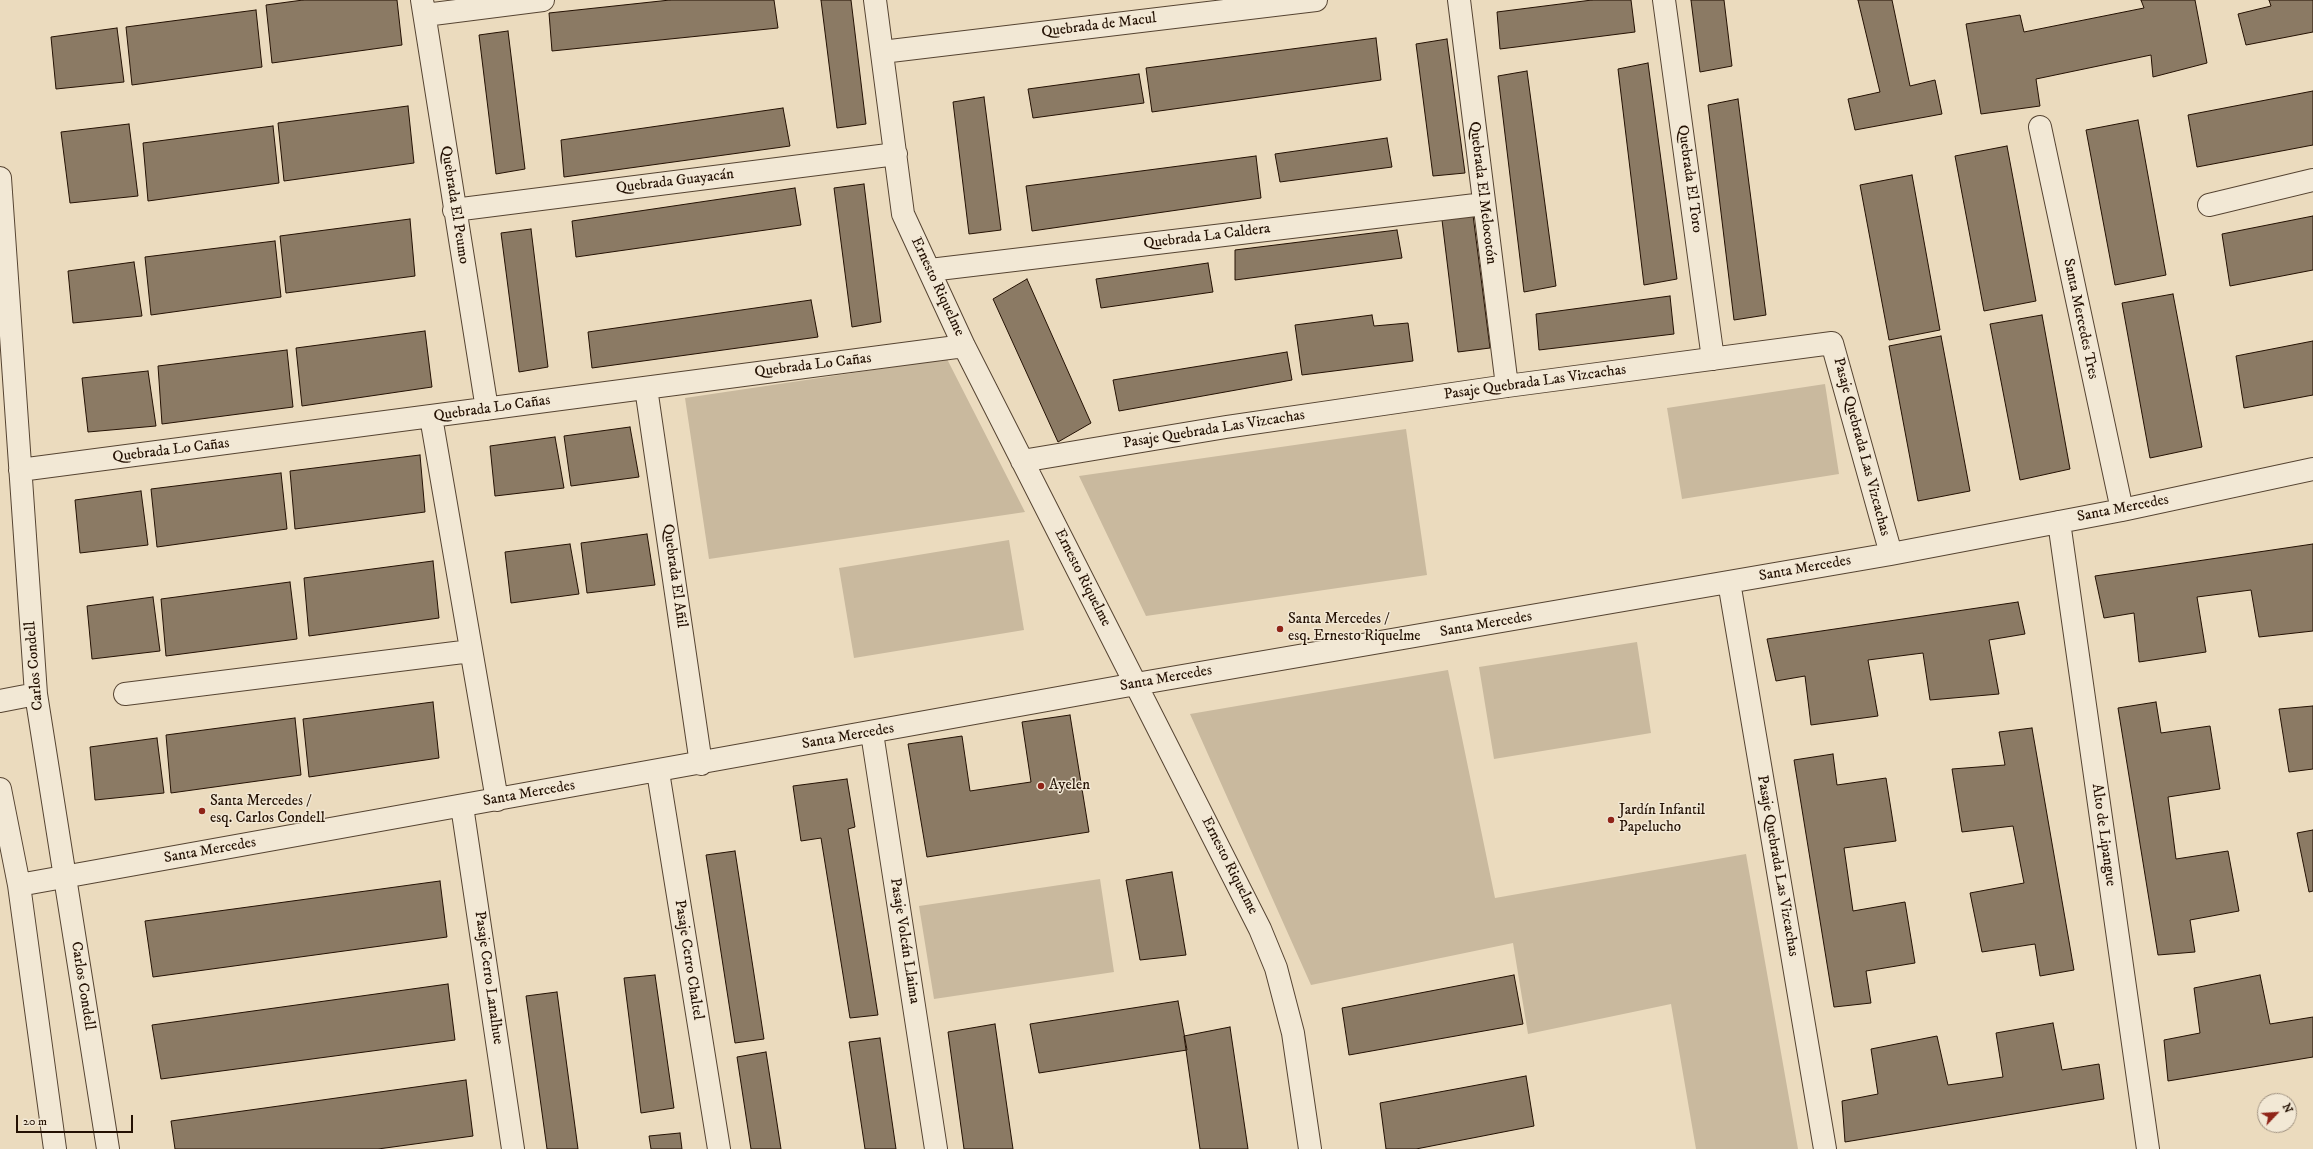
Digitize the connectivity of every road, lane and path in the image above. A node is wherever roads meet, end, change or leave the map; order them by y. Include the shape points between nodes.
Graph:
1 (543, 0) edge
2 (875, 0) edge
3 (1316, 0) edge
4 (1459, 0) edge
5 (1664, 0) edge
6 (423, 8) edge
7 (882, 52) junction
8 (2040, 127) dead end
9 (896, 154) junction
10 (0, 178) edge
11 (2313, 180) edge
12 (1484, 204) junction
13 (2209, 205) dead end
14 (454, 210) junction
15 (930, 270) junction
16 (964, 346) junction
17 (1713, 359) junction
18 (1506, 386) junction
19 (646, 388) junction
20 (487, 409) junction
21 (431, 417) junction
22 (1022, 461) junction
23 (2313, 469) edge
24 (20, 470) junction
25 (2122, 510) junction
26 (2059, 522) junction
27 (1890, 554) junction
28 (1729, 582) junction
29 (471, 651) junction
30 (1136, 684) junction
31 (36, 694) junction
32 (125, 694) dead end
33 (0, 701) edge
34 (872, 733) junction
35 (701, 764) junction
36 (658, 772) junction
37 (0, 789) edge
38 (497, 800) junction
39 (462, 806) junction
40 (65, 877) junction
41 (19, 885) junction
42 (55, 1149) edge
43 (108, 1149) edge
44 (513, 1149) edge
45 (719, 1149) edge
46 (936, 1149) edge
47 (1310, 1149) edge
48 (1825, 1149) edge
49 (2148, 1149) edge

1 - 6 street
2 - 7 street, Ernesto Riquelme
3 - 7 street, Quebrada de Macul
4 - 12 street, Quebrada El Melocotón
5 - 17 street, Quebrada El Toro
6 - 14 street, Quebrada El Peumo
7 - 9 street, Ernesto Riquelme
8 - 25 street, Santa Mercedes Tres
9 - 14 street, Quebrada Guayacán
9 - 15 street, Ernesto Riquelme via 903,214
10 - 24 street, Carlos Condell
11 - 13 street
12 - 15 street, Quebrada La Caldera
12 - 18 street, Quebrada El Melocotón
14 - 20 street, Quebrada El Peumo
15 - 16 street, Ernesto Riquelme
16 - 19 street, Quebrada Lo Cañas
16 - 22 street, Ernesto Riquelme
17 - 18 street, Pasaje Quebrada Las Vizcachas
17 - 27 street, Pasaje Quebrada Las Vizcachas via 1832,344
18 - 22 street, Pasaje Quebrada Las Vizcachas via 1226,426
19 - 20 street, Quebrada Lo Cañas
19 - 35 street, Quebrada El Añil
20 - 21 street, Quebrada Lo Cañas
21 - 24 street, Quebrada Lo Cañas
21 - 29 street
22 - 30 street, Ernesto Riquelme
23 - 25 street, Santa Mercedes
24 - 31 street, Carlos Condell
25 - 26 street, Santa Mercedes
26 - 27 street, Santa Mercedes
26 - 49 street, Alto de Lipangue
27 - 28 street, Santa Mercedes
28 - 30 street, Santa Mercedes
28 - 48 street, Pasaje Quebrada Las Vizcachas
29 - 32 street
29 - 38 street
30 - 34 street, Santa Mercedes
30 - 47 street, Ernesto Riquelme via 1245,897 1276,968 1293,1033
31 - 33 street
31 - 40 street, Carlos Condell
34 - 35 street, Santa Mercedes
34 - 46 street, Pasaje Volcán Llaima
35 - 36 street, Santa Mercedes
36 - 38 street, Santa Mercedes
36 - 45 street, Pasaje Cerro Chaltel
37 - 41 street
38 - 39 street, Santa Mercedes
39 - 40 street, Santa Mercedes
39 - 44 street, Pasaje Cerro Lanalhue
40 - 41 street, Santa Mercedes
40 - 43 street, Carlos Condell
41 - 42 street

